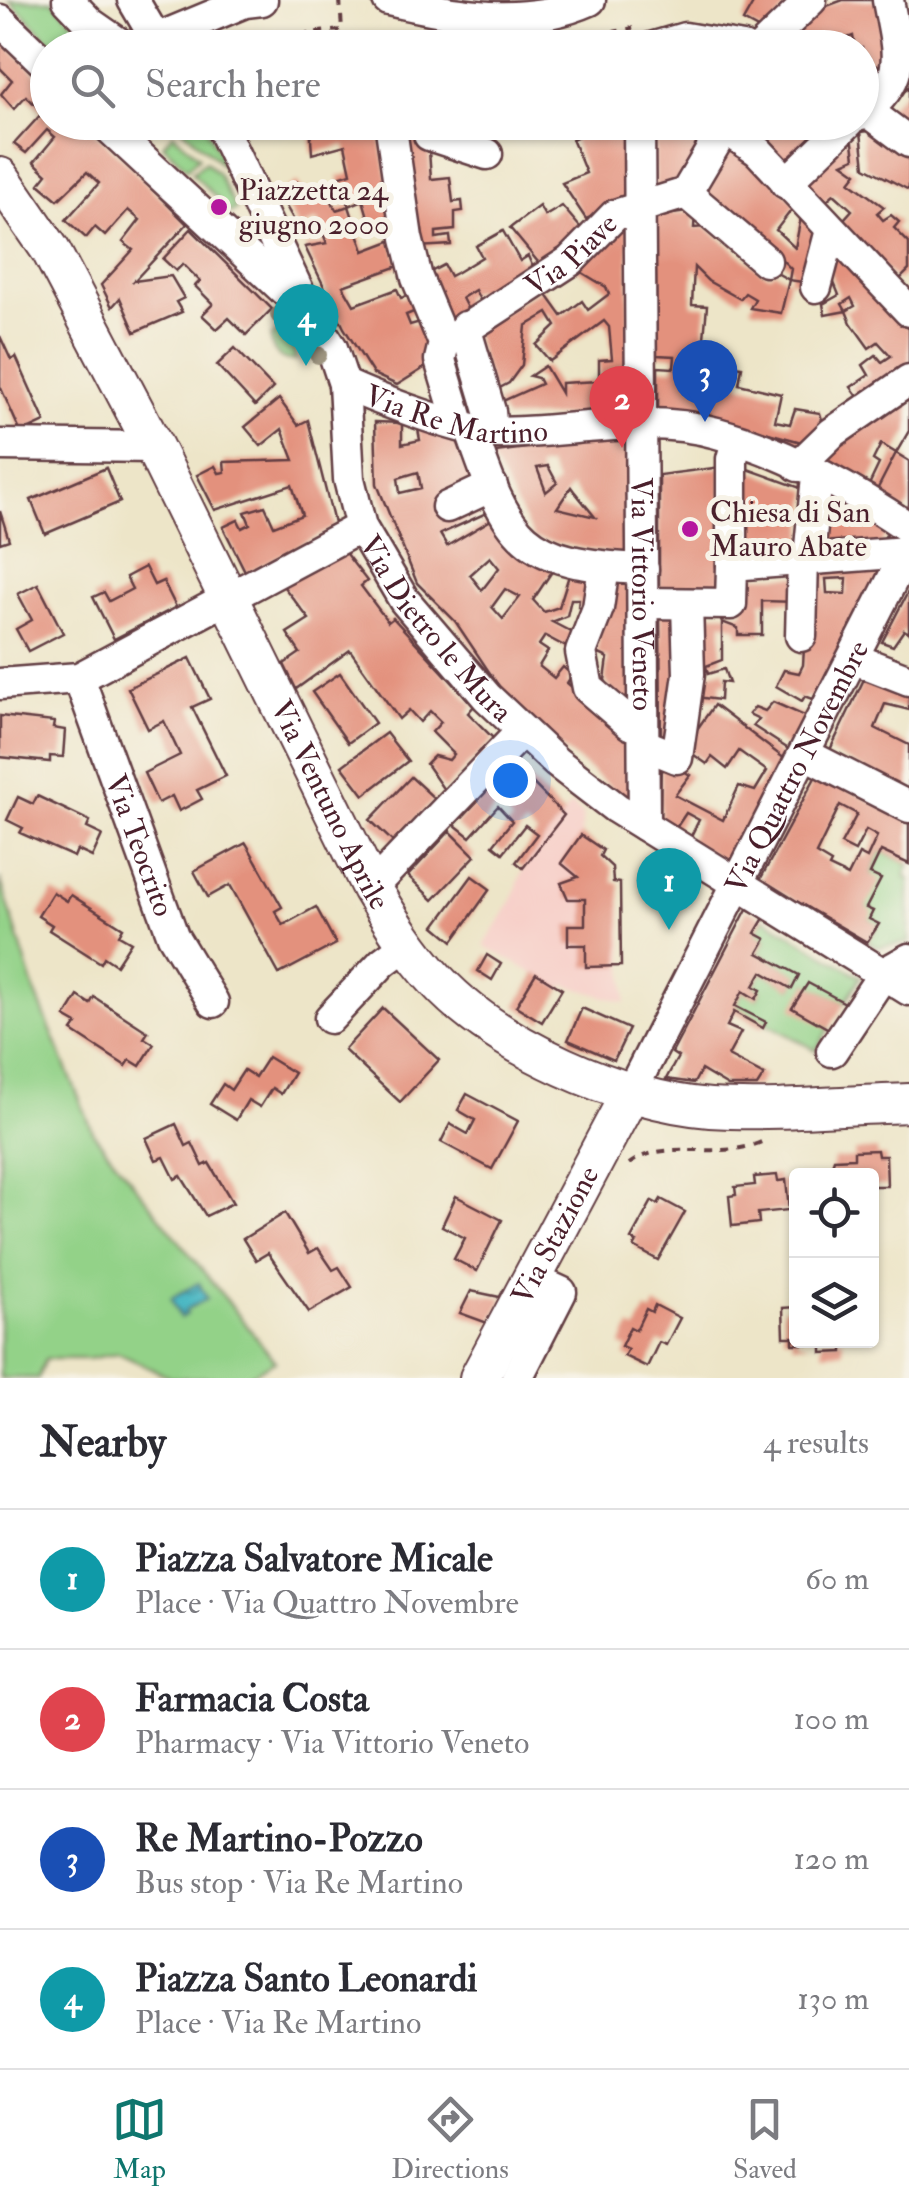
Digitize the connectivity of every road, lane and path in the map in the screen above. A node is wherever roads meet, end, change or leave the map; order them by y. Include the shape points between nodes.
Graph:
1 (68, 0) edge
2 (134, 0) edge
3 (262, 0) edge
4 (340, 0) edge
5 (388, 0) edge
6 (590, 0) edge
7 (812, 0) edge
8 (888, 0) edge
9 (0, 20) edge
10 (100, 30) edge
11 (147, 30) edge
12 (182, 30) edge
13 (342, 30) edge
14 (780, 30) edge
15 (30, 49) edge
16 (879, 98) edge
17 (879, 126) edge
18 (122, 140) edge
19 (228, 140) edge
20 (393, 140) edge
21 (442, 140) edge
22 (639, 140) edge
23 (718, 140) edge
24 (744, 140) edge
25 (833, 140) edge
26 (909, 142) edge
27 (487, 154) dead end
28 (0, 177) edge
29 (786, 183) junction
30 (686, 192) junction
31 (640, 205) junction
32 (832, 230) junction
33 (766, 261) dead end
34 (816, 287) dead end
35 (909, 311) edge
36 (310, 314) junction
37 (454, 335) junction
38 (909, 380) edge
39 (344, 384) junction
40 (642, 424) junction
41 (473, 428) junction
42 (737, 441) junction
43 (0, 445) edge
44 (154, 447) junction
45 (808, 471) junction
46 (492, 486) junction
47 (447, 508) dead end
48 (361, 527) junction
49 (908, 542) edge
50 (806, 557) junction
51 (732, 565) junction
52 (604, 567) junction
53 (643, 569) junction
54 (225, 599) junction
55 (644, 603) junction
56 (687, 604) junction
57 (801, 636) dead end
58 (855, 659) junction
59 (79, 678) junction
60 (909, 680) edge
61 (0, 684) edge
62 (522, 731) junction
63 (637, 734) junction
64 (807, 755) junction
65 (909, 807) edge
66 (644, 825) junction
67 (739, 887) junction
68 (371, 888) junction
69 (406, 945) junction
70 (901, 974) edge
71 (213, 1002) dead end
72 (330, 1018) dead end
73 (832, 1051) dead end
74 (631, 1092) junction
75 (909, 1103) edge
76 (773, 1136) dead end
77 (626, 1167) dead end
78 (503, 1369) edge

1 - 10 street
2 - 11 street
3 - 12 street
4 - 13 path
5 - 6 street via 478,18 522,18
7 - 14 street
8 - 16 street via 898,68
9 - 15 street
17 - 26 street
18 - 36 street, Via Re Martino
19 - 36 street
20 - 37 street via 417,278
21 - 27 street
22 - 31 street, Via Vittorio Veneto
23 - 30 street
24 - 29 street
25 - 29 street
28 - 44 main road, Via Ventuno Aprile via 51,252
29 - 32 street
30 - 31 street, Via Piave
30 - 33 street
31 - 37 street, Via Piave via 616,215 570,262
31 - 40 street, Via Vittorio Veneto
32 - 34 street
32 - 35 street
36 - 39 street, Via Re Martino
37 - 41 street via 440,360
38 - 45 street via 832,433
39 - 41 street, Via Re Martino
39 - 48 street, Via Dietro le Mura via 349,479
40 - 41 street, Via Re Martino
40 - 42 street, Via Re Martino
40 - 53 street, Via Vittorio Veneto
41 - 46 street
42 - 45 street, Via Re Martino
42 - 51 street
43 - 44 street
44 - 54 main road, Via Ventuno Aprile
45 - 49 street, Via Re Martino
45 - 50 street
46 - 47 street
46 - 52 street via 530,547 566,562
48 - 54 street
48 - 62 street, Via Dietro le Mura via 404,600
49 - 50 street
49 - 58 street, Via Quattro Novembre
50 - 51 street
50 - 57 street
51 - 56 street via 731,604
52 - 53 street
52 - 63 street via 581,652 588,688
53 - 55 street, Via Vittorio Veneto
54 - 59 street
54 - 68 main road, Via Ventuno Aprile
55 - 56 street
55 - 63 street, Via Vittorio Veneto
56 - 63 street via 689,674 678,758
58 - 60 street
58 - 64 street, Via Quattro Novembre
59 - 61 street
59 - 71 street, Via Teocrito via 173,936
62 - 66 street, Via Dietro le Mura
62 - 68 street
63 - 66 street, Via Vittorio Veneto
64 - 65 street
64 - 67 street, Via Quattro Novembre
66 - 67 street, Via Dietro le Mura
67 - 70 street, Via Dietro le Mura
67 - 74 street, Via Quattro Novembre
68 - 69 main road, Via Ventuno Aprile
69 - 72 street
69 - 74 main road, Via Ventuno Aprile via 440,985 500,1031
70 - 73 street
74 - 75 main road, Via Ventuno Aprile via 711,1108
74 - 78 main road, Via Stazione via 533,1278
76 - 77 path via 720,1154 644,1154

